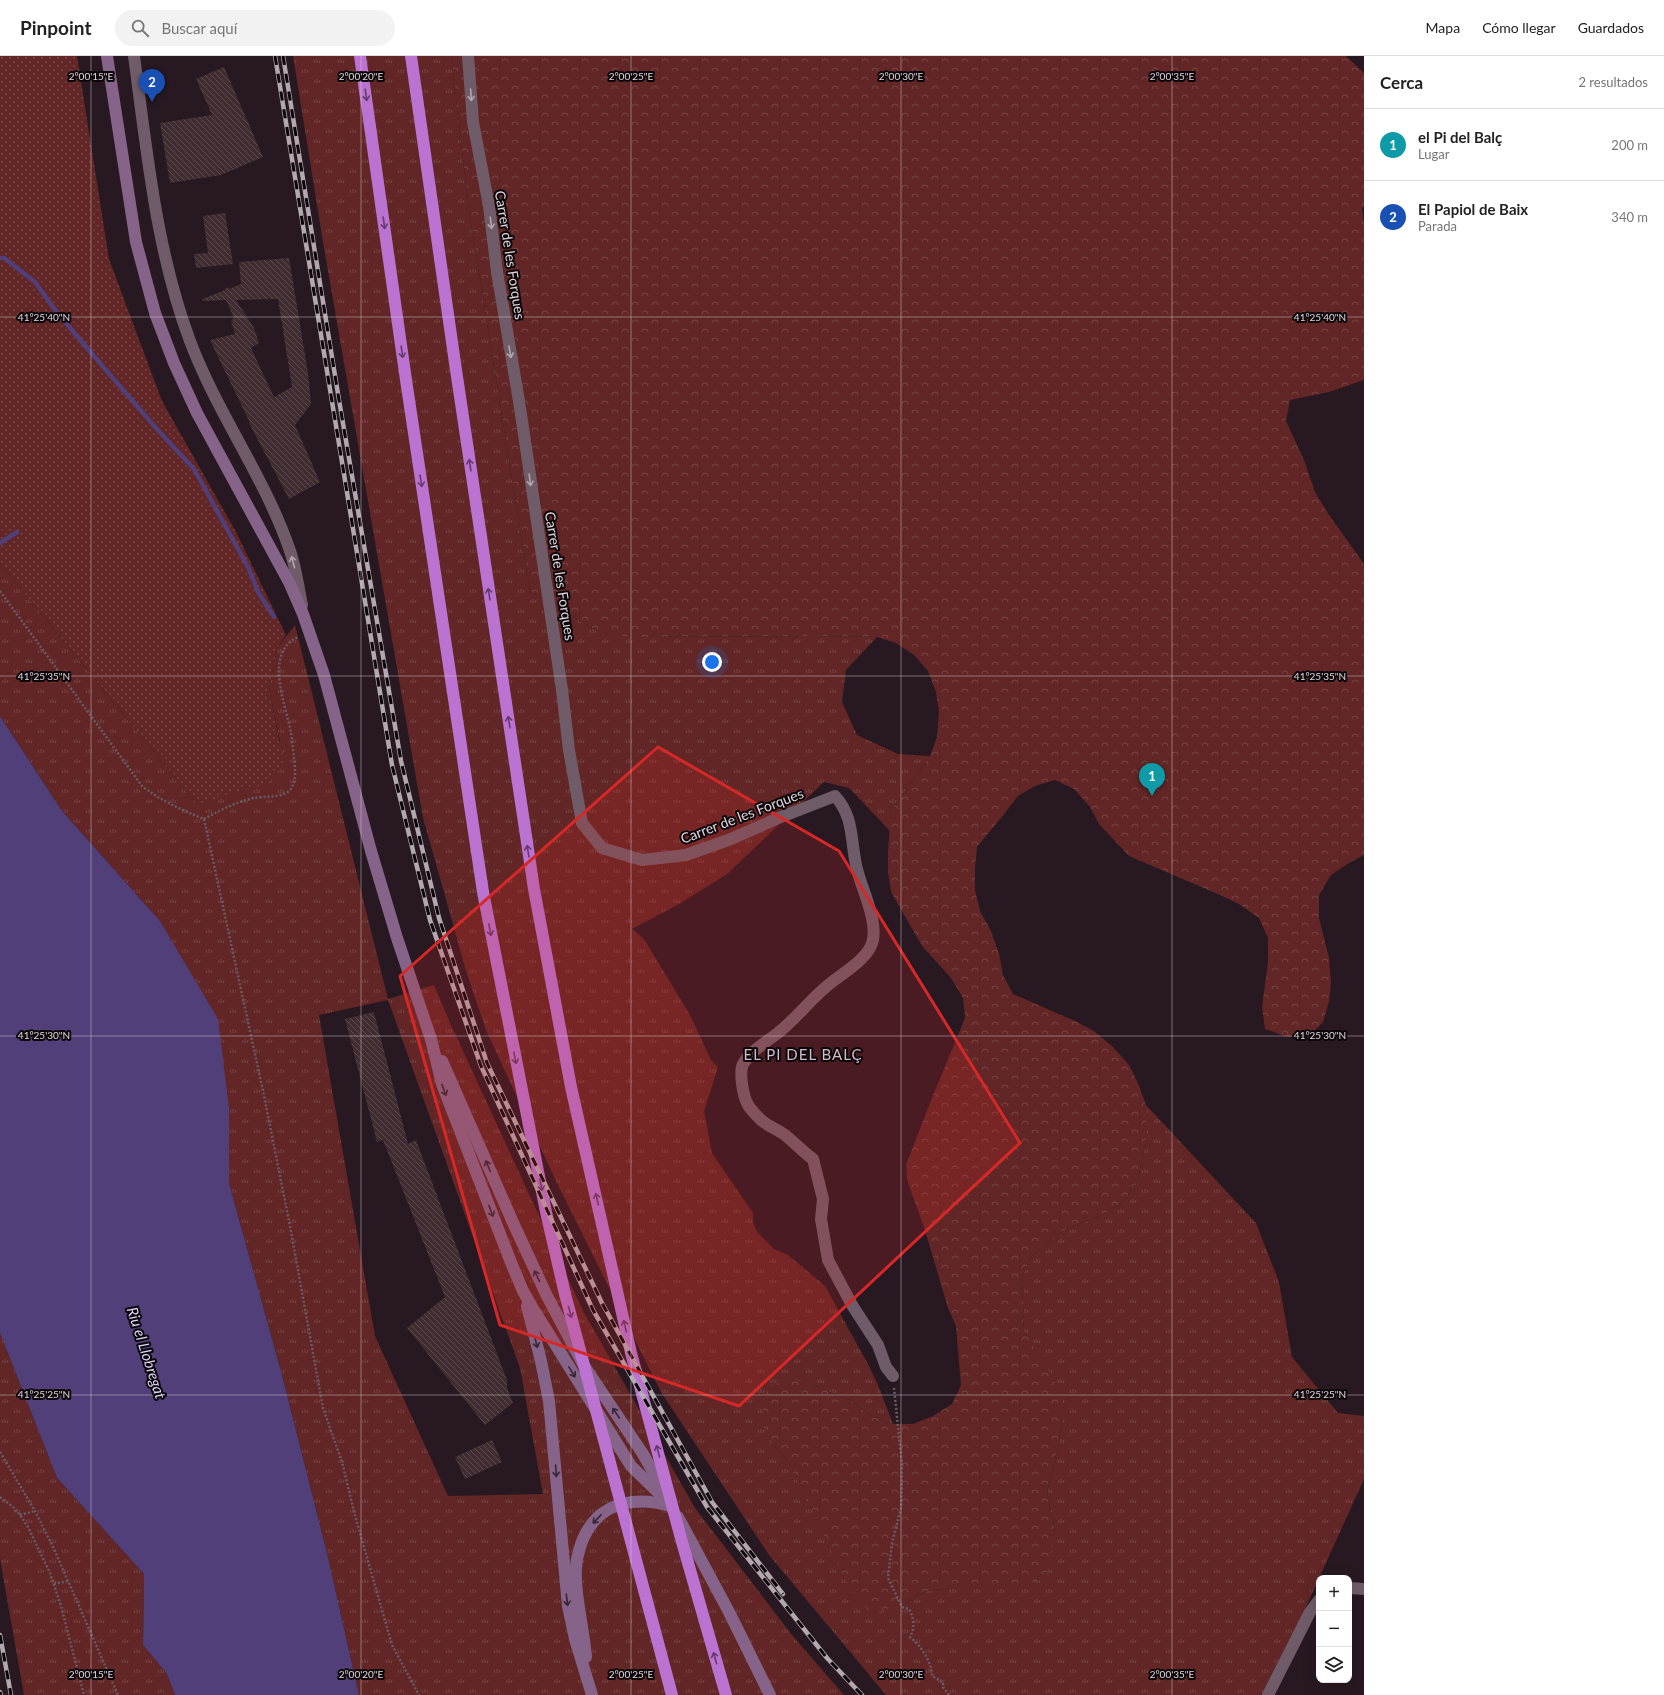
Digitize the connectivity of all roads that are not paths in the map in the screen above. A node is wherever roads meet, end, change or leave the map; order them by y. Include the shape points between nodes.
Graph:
1 (107, 56) edge
2 (134, 56) edge
3 (360, 56) edge
4 (411, 56) edge
5 (468, 56) edge
6 (303, 614) junction
7 (431, 1039) junction
8 (523, 1291) junction
9 (893, 1376) road end
10 (672, 1506) junction
11 (1352, 1588) edge
12 (1364, 1589) edge
13 (1316, 1604) edge
14 (586, 1672) junction
15 (592, 1695) edge
16 (672, 1695) edge
17 (726, 1695) edge
18 (770, 1695) edge
19 (1268, 1695) edge

1 - 6 main road via 136,242 156,313 174,363 197,413 290,584
6 -> 2 street via 290,549 215,398 176,302 154,199
3 -> 16 highway via 483,892 546,1212 565,1294
17 -> 4 highway via 632,1352 571,1087 534,889
5 -> 9 street, Carrer de les Forques via 473,122 489,206 582,823 602,848 642,860 686,855 835,796 844,805 851,825 857,870 874,932 870,950 806,1005 780,1032 758,1047 742,1065 741,1082 746,1102 760,1119 786,1136 813,1159 823,1199 821,1219 828,1260 845,1294 878,1345 886,1367
6 - 7 main road via 324,675 371,852
7 -> 8 main road via 442,1084
10 -> 7 main road via 643,1454 583,1364 547,1296
8 -> 10 main road via 630,1466
8 -> 14 main road via 549,1401 568,1606
10 -> 14 main road via 645,1500 619,1504 604,1512 585,1536 577,1560 577,1581 585,1640
10 - 18 main road
11 - 12 street
13 - 19 street
14 - 15 main road

